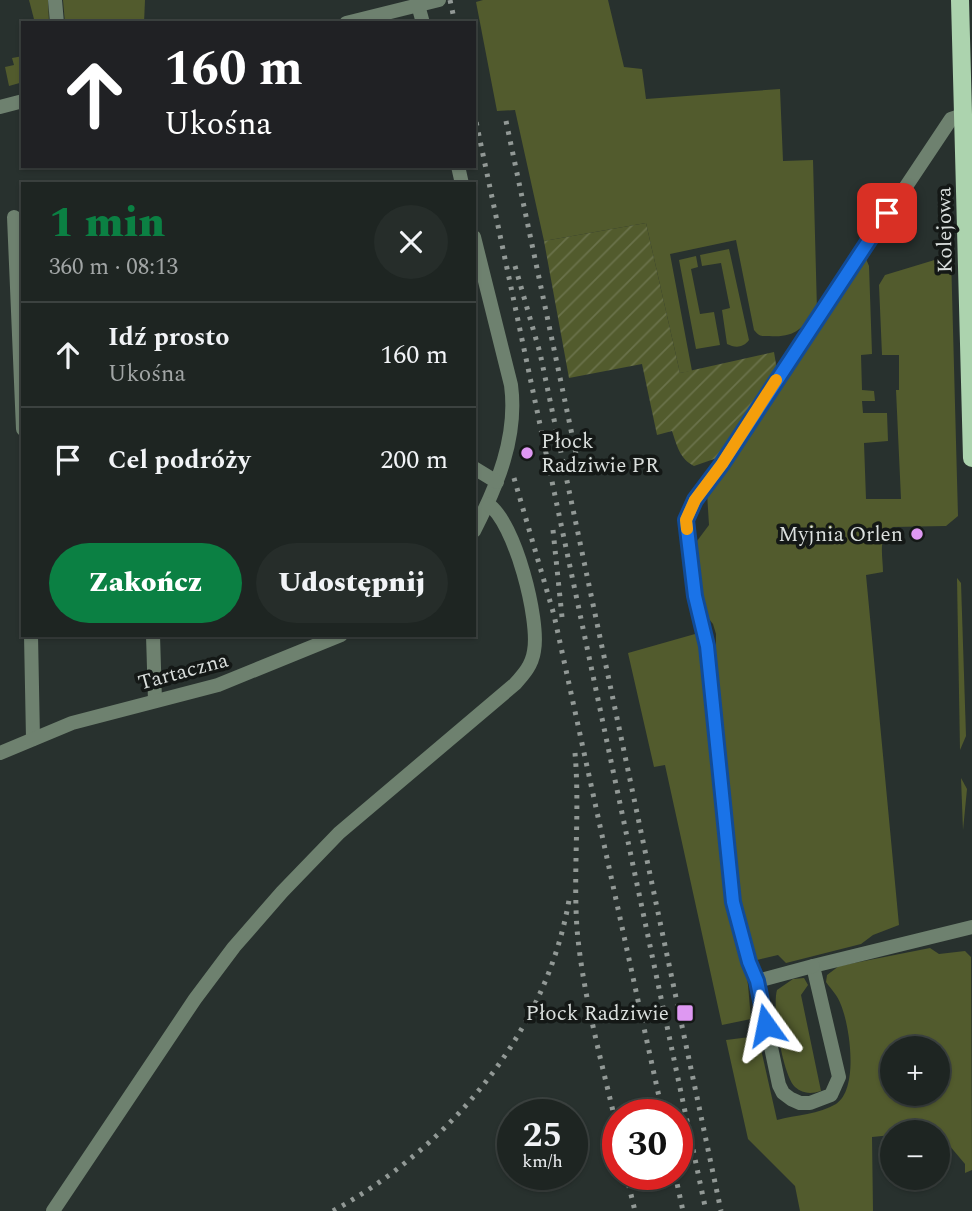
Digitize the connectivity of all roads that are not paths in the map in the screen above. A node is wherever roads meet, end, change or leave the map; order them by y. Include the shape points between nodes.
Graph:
1 (55, 0) edge
2 (439, 0) edge
3 (960, 0) edge
4 (418, 5) junction
5 (57, 21) edge
6 (354, 21) edge
7 (422, 21) edge
8 (967, 87) edge
9 (21, 102) edge
10 (0, 107) edge
11 (963, 114) junction
12 (12, 216) edge
13 (476, 246) edge
14 (21, 390) edge
15 (972, 458) edge
16 (476, 469) edge
17 (497, 482) junction
18 (488, 504) junction
19 (476, 527) edge
20 (31, 637) edge
21 (153, 637) edge
22 (336, 637) edge
23 (155, 701) junction
24 (33, 739) junction
25 (0, 753) edge
26 (972, 927) edge
27 (813, 966) junction
28 (757, 981) junction
29 (53, 1211) edge

1 - 5 street
2 - 4 street
3 - 8 main road, Kolejowa
4 - 6 street
4 - 7 street
8 - 11 main road, Kolejowa
9 - 10 street
11 - 15 main road, Kolejowa
11 - 28 street via 951,119 695,500 686,520 695,596 707,646 733,902
12 - 14 street
13 - 17 street via 513,404
16 - 17 street
17 - 18 street
18 - 19 street
18 - 29 street via 502,519 525,579 535,639 529,667 515,684 339,834 282,892 195,999
20 - 24 street
21 - 23 street
22 - 23 street, Tartaczna via 218,685
23 - 24 street, Tartaczna via 72,723
24 - 25 street, Tartaczna
26 - 27 street
27 - 28 street
27 - 28 street via 839,1077 831,1095 810,1103 791,1099 779,1085

